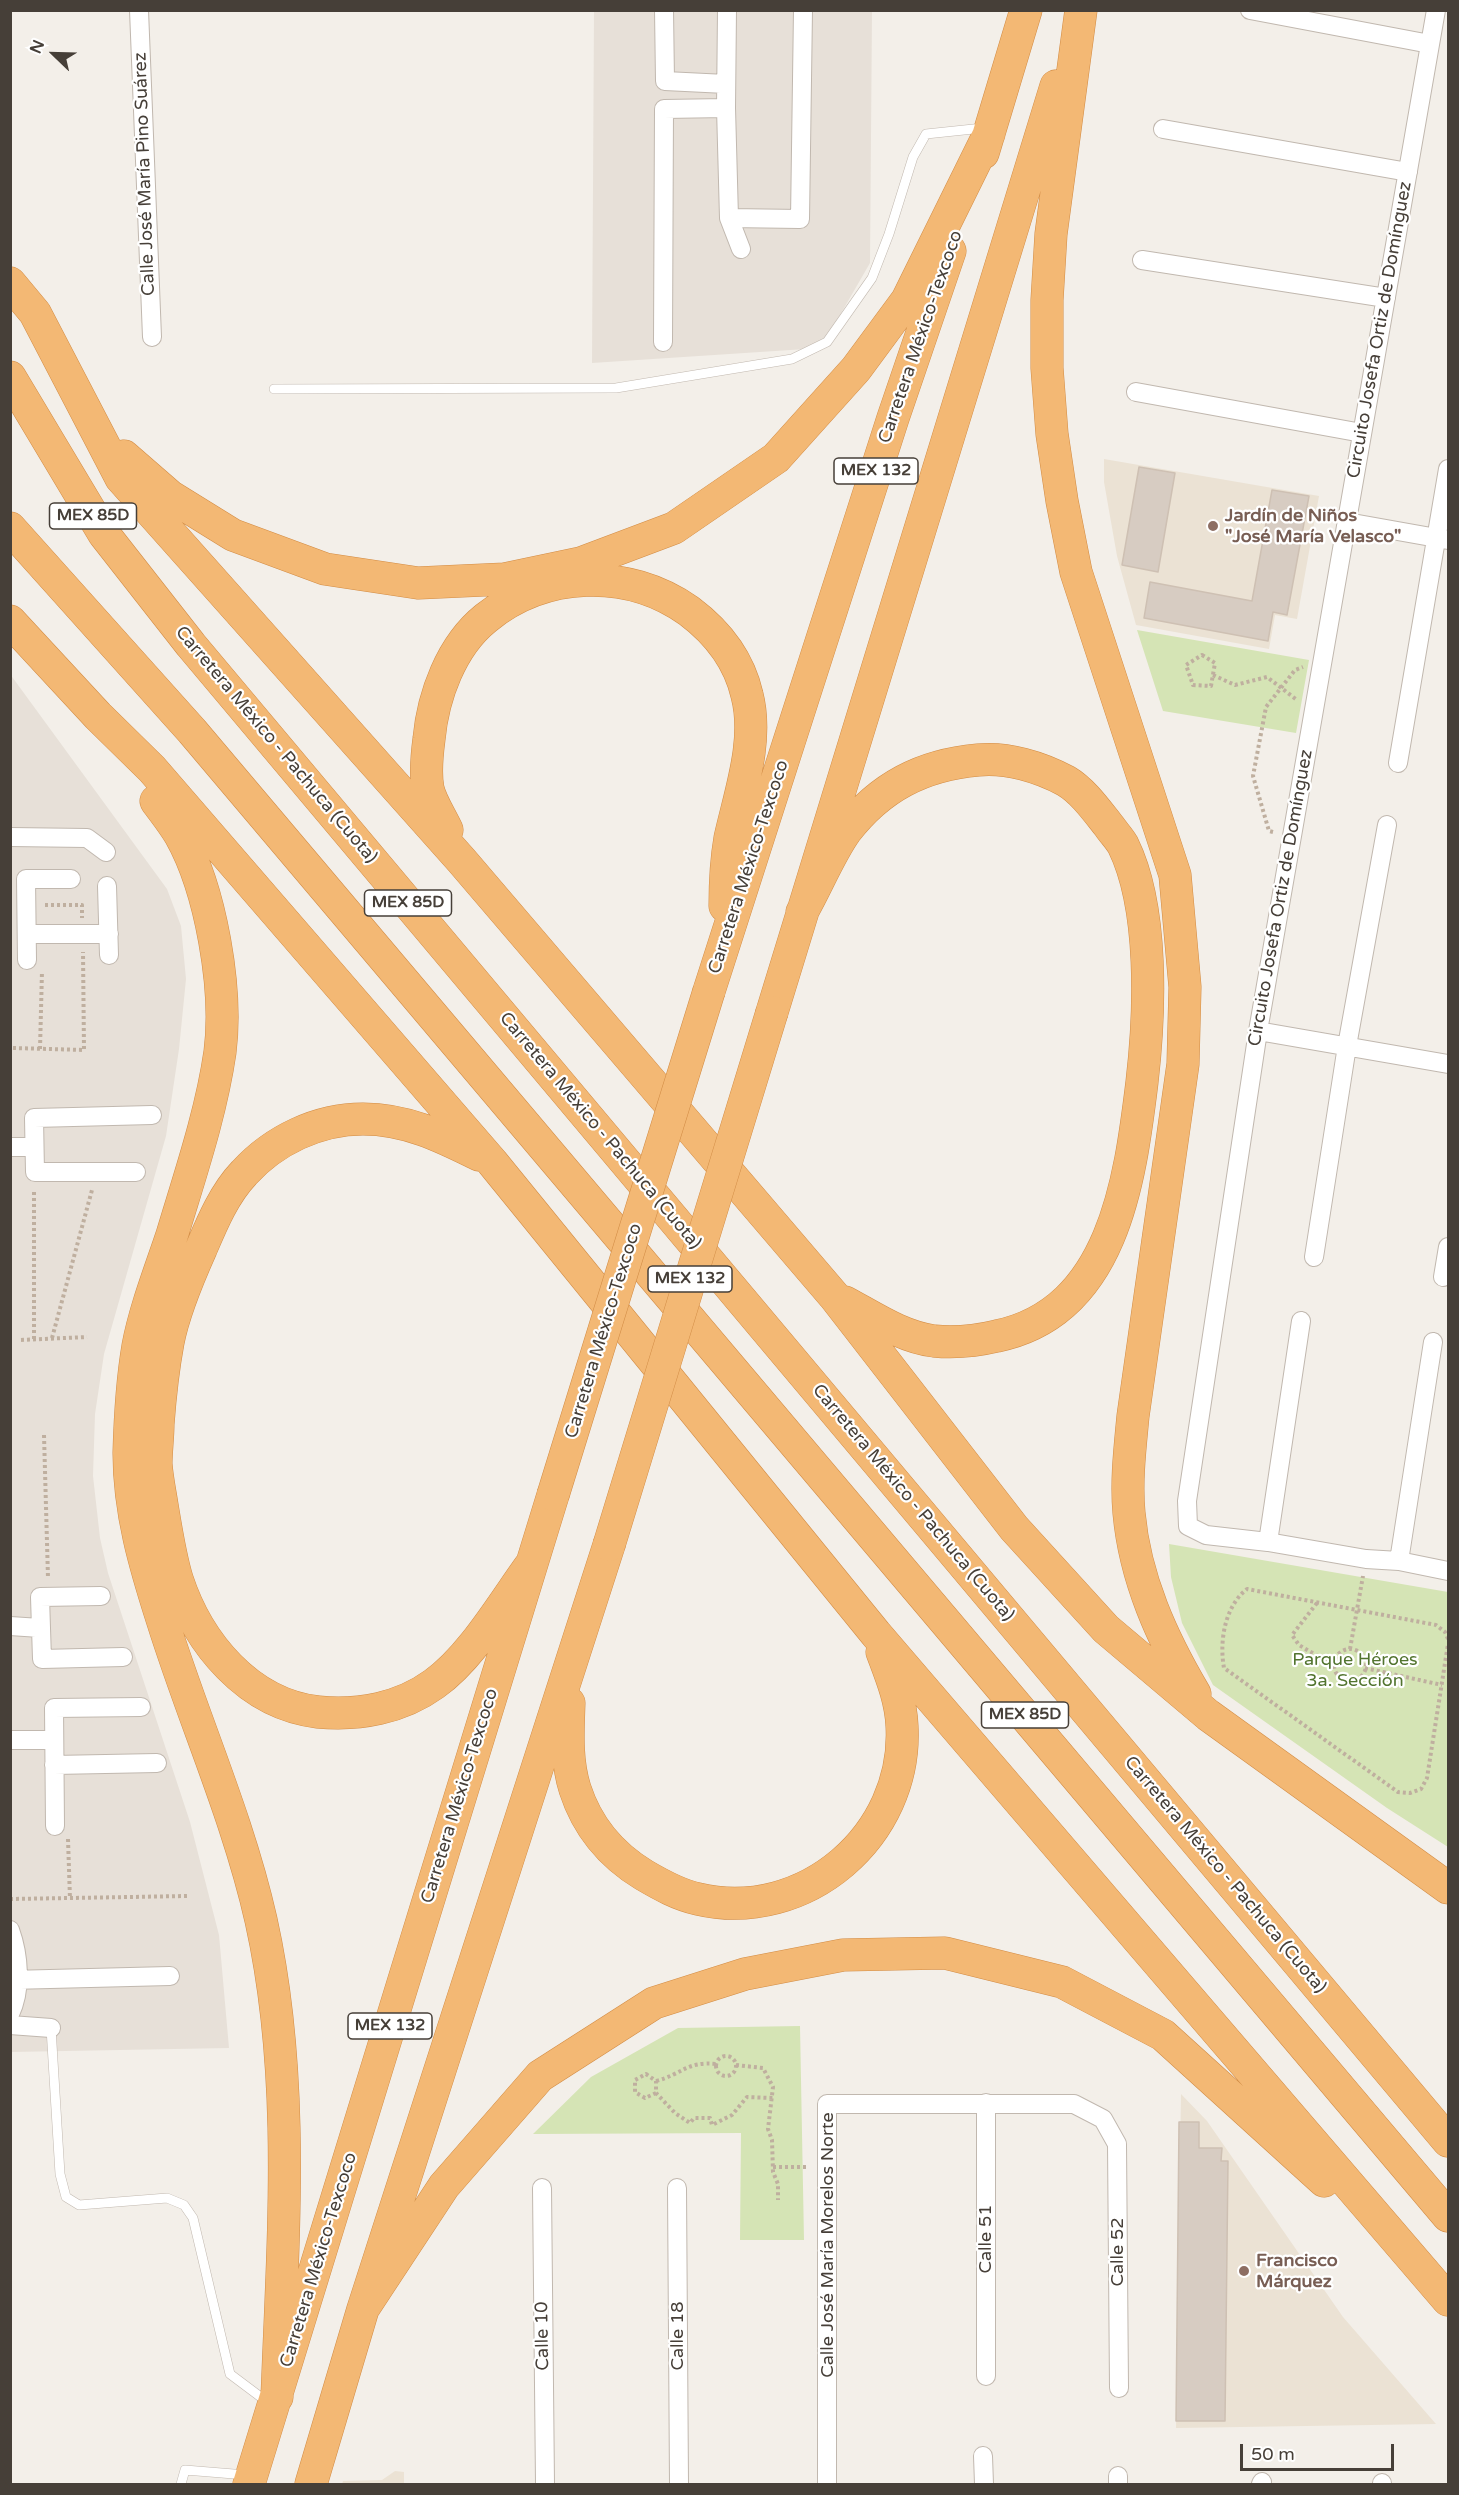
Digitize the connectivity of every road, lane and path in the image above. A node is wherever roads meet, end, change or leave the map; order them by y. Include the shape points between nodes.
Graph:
1 (139, 10) edge
2 (664, 10) edge
3 (727, 10) edge
4 (803, 10) edge
5 (1026, 10) edge
6 (1080, 10) edge
7 (1250, 10) edge
8 (1440, 19) edge
9 (1430, 44) junction
10 (726, 84) junction
11 (726, 108) junction
12 (1163, 129) dead end
13 (991, 130) junction
14 (1408, 172) junction
15 (729, 218) junction
16 (741, 249) dead end
17 (1142, 260) dead end
18 (10, 283) edge
19 (1386, 298) junction
20 (152, 337) dead end
21 (663, 342) dead end
22 (10, 377) edge
23 (274, 389) dead end
24 (1137, 392) dead end
25 (1362, 433) junction
26 (99, 434) junction
27 (1449, 470) edge
28 (1347, 522) junction
29 (10, 528) edge
30 (1443, 539) edge
31 (10, 621) edge
32 (1323, 659) junction
33 (1213, 675) junction
34 (1281, 688) junction
35 (1313, 713) junction
36 (98, 716) junction
37 (1398, 763) dead end
38 (1387, 825) dead end
39 (1292, 836) junction
40 (10, 837) edge
41 (106, 852) dead end
42 (462, 861) junction
43 (71, 879) dead end
44 (107, 886) dead end
45 (21, 912) edge
46 (802, 912) junction
47 (727, 933) junction
48 (35, 934) junction
49 (82, 934) junction
50 (108, 934) junction
51 (109, 955) dead end
52 (27, 960) dead end
53 (1258, 1031) junction
54 (1347, 1046) junction
55 (13, 1048) dead end
56 (40, 1049) junction
57 (1449, 1064) edge
58 (153, 1115) dead end
59 (10, 1147) edge
60 (34, 1147) junction
61 (492, 1162) junction
62 (34, 1172) junction
63 (97, 1172) junction
64 (136, 1172) dead end
65 (1449, 1247) edge
66 (1314, 1257) dead end
67 (1443, 1277) dead end
68 (834, 1296) junction
69 (1301, 1321) dead end
70 (87, 1337) dead end
71 (52, 1338) junction
72 (34, 1339) junction
73 (21, 1340) dead end
74 (1433, 1342) dead end
75 (44, 1435) dead end
76 (1268, 1542) junction
77 (1366, 1559) junction
78 (1399, 1561) junction
79 (530, 1566) junction
80 (1449, 1571) edge
81 (100, 1596) dead end
82 (48, 1597) junction
83 (1317, 1603) junction
84 (1357, 1610) junction
85 (10, 1626) edge
86 (40, 1628) junction
87 (876, 1634) junction
88 (1449, 1639) edge
89 (1449, 1644) edge
90 (1350, 1649) junction
91 (123, 1657) dead end
92 (571, 1666) junction
93 (1334, 1666) junction
94 (1365, 1668) junction
95 (1442, 1685) junction
96 (141, 1707) dead end
97 (1208, 1715) junction
98 (10, 1740) edge
99 (54, 1740) junction
100 (157, 1763) dead end
101 (54, 1765) junction
102 (62, 1830) joint
103 (1449, 1888) edge
104 (188, 1896) dead end
105 (10, 1899) edge
106 (70, 1899) junction
107 (10, 1930) edge
108 (170, 1976) dead end
109 (14, 1980) edge
110 (10, 2014) edge
111 (10, 2025) edge
112 (51, 2028) joint
113 (717, 2064) junction
114 (736, 2065) junction
115 (656, 2081) junction
116 (656, 2093) junction
117 (772, 2098) junction
118 (986, 2103) junction
119 (1103, 2119) joint
120 (1449, 2141) edge
121 (773, 2167) junction
122 (827, 2167) junction
123 (542, 2188) dead end
124 (677, 2188) dead end
125 (778, 2200) dead end
126 (1449, 2216) edge
127 (1424, 2271) junction
128 (1449, 2300) edge
129 (363, 2309) junction
130 (986, 2376) dead end
131 (1119, 2388) dead end
132 (275, 2402) junction
133 (983, 2456) dead end
134 (250, 2480) edge
135 (181, 2484) edge
136 (311, 2484) edge
137 (545, 2484) edge
138 (679, 2484) edge
139 (827, 2484) edge
140 (984, 2484) edge

1 - 20 street, Calle José María Pino Suárez
2 - 10 street via 665,81
3 - 10 street
4 - 15 street via 800,219
5 - 13 highway, Carretera México-Texcoco / MEX 132
6 - 46 highway, MEX 132
6 - 97 highway via 1050,245 1047,368 1053,434 1077,572 1175,875 1185,987 1183,1064 1133,1416 1129,1513 1149,1604 1170,1651
7 - 9 street
8 - 9 street, Circuito Josefa Ortiz de Domínguez
9 - 14 street, Circuito Josefa Ortiz de Domínguez
10 - 11 street
11 - 15 street
11 - 21 street via 664,109
12 - 14 street
13 - 23 lane via 926,134 913,157 872,278 827,342 792,359 616,388
13 - 26 highway via 907,300 856,369 776,458 674,528 581,564 505,579 418,583 325,569 233,535 170,496
13 - 47 highway, Carretera México-Texcoco / MEX 132 via 893,418
14 - 19 street, Circuito Josefa Ortiz de Domínguez
15 - 16 street
17 - 19 street
18 - 26 highway via 35,313
19 - 25 street, Circuito Josefa Ortiz de Domínguez
22 - 120 highway, Carretera México - Pachuca (Cuota) / MEX 85D via 104,534 191,645
24 - 25 street
25 - 28 street, Circuito Josefa Ortiz de Domínguez
26 - 42 highway via 121,478
27 - 30 street
28 - 30 street
28 - 32 street, Circuito Josefa Ortiz de Domínguez
29 - 126 highway, MEX 85D via 199,740
30 - 37 street
31 - 36 highway
32 - 34 path via 1295,670
32 - 35 street, Circuito Josefa Ortiz de Domínguez
33 - 33 path via 1215,663 1202,655 1186,665 1193,685 1211,686
33 - 34 path via 1235,685 1267,677
34 - 35 path
34 - 39 path via 1266,707 1253,776 1269,831
35 - 39 street, Circuito Josefa Ortiz de Domínguez
36 - 61 highway via 152,770
36 - 132 highway via 180,835 200,879 219,976 220,1049 211,1098 139,1341 129,1457 132,1509 141,1554 241,1843 274,1989 285,2126
38 - 54 street
39 - 53 street, Circuito Josefa Ortiz de Domínguez
40 - 41 street via 87,838
42 - 47 highway via 428,789 427,753 431,712 444,675 463,645 485,619 544,586 575,580 611,580 646,589 705,623 726,647 748,697 750,727 745,774 726,865
42 - 68 highway
43 - 45 street via 26,879
44 - 50 street
45 - 48 street
45 - 49 path via 82,904
46 - 68 highway via 845,832 878,798 912,775 948,763 991,759 1027,765 1067,782 1095,807 1122,844 1138,889 1148,958 1147,1038 1127,1178 1110,1235 1087,1280 1058,1310 1016,1332 975,1341 933,1341 895,1329
46 - 92 highway, MEX 132, bridge
47 - 79 highway, Carretera México-Texcoco / MEX 132, bridge
48 - 49 street
48 - 52 street
48 - 56 path
49 - 50 street
49 - 56 path via 84,1050
50 - 51 street
53 - 54 street
53 - 76 street, Circuito Josefa Ortiz de Domínguez via 1187,1501 1188,1526 1206,1535
54 - 57 street
54 - 66 street
55 - 56 path
58 - 60 street via 34,1118
59 - 60 street
60 - 62 street
61 - 79 highway via 424,1129 390,1120 360,1119 301,1131 257,1161 243,1174 215,1215 184,1291 168,1340 156,1464 177,1580 208,1644 252,1688 307,1711 370,1711 403,1702 435,1683 463,1658
61 - 87 highway
62 - 63 street
62 - 72 path
63 - 64 street
63 - 71 path
65 - 67 street
68 - 97 highway via 1014,1528 1106,1629
69 - 76 street
70 - 71 path
71 - 72 path
72 - 73 path
74 - 78 street
75 - 82 path
76 - 77 street, Circuito Josefa Ortiz de Domínguez
77 - 78 street, Circuito Josefa Ortiz de Domínguez
77 - 84 path
78 - 80 street, Circuito Josefa Ortiz de Domínguez
79 - 132 highway, Carretera México-Texcoco / MEX 132
81 - 82 street
82 - 86 street via 40,1597
83 - 84 path
83 - 93 path via 1292,1635 1299,1645
83 - 95 path via 1247,1590 1231,1608 1221,1651 1224,1668 1398,1791 1410,1794 1421,1789 1427,1778
84 - 88 path via 1436,1625
84 - 90 path
85 - 86 street
86 - 91 street via 42,1659
87 - 92 highway via 898,1696 902,1725 902,1755 883,1814 859,1847 812,1883 771,1899 740,1903 697,1899 665,1887 633,1868 599,1836 574,1787 568,1758
87 - 127 highway
89 - 95 path
90 - 93 path via 1340,1652
90 - 94 path via 1360,1653
92 - 129 highway, MEX 132
93 - 94 path via 1341,1679 1351,1681 1360,1677
94 - 95 path
96 - 99 street via 54,1708
97 - 103 highway
98 - 99 street
99 - 101 street
100 - 101 street
101 - 102 street
102 - 106 path
104 - 106 path
105 - 106 path
107 - 109 street via 16,1946
108 - 109 street
109 - 110 street
111 - 112 street
112 - 132 lane via 60,2174 66,2197 79,2205 167,2198 184,2205 194,2218 230,2374
113 - 114 path via 717,2059 728,2054 736,2059
113 - 114 path via 716,2070 725,2077 734,2074
113 - 115 path via 699,2062
114 - 117 path via 763,2068 773,2087
115 - 116 path
115 - 116 path via 645,2073 635,2080 635,2092 645,2098
116 - 117 path via 690,2123 694,2118 710,2118 712,2126 732,2115 747,2097
117 - 121 path via 768,2129
118 - 119 street, Calle José María Morelos Norte via 1074,2104
118 - 122 street, Calle José María Morelos Norte via 827,2104
118 - 130 street, Calle 51
119 - 131 street, Calle 52 via 1117,2144
121 - 122 path
121 - 125 path
122 - 139 street, Calle José María Morelos Norte
123 - 137 street, Calle 10
124 - 138 street, Calle 18
127 - 128 highway
127 - 129 highway via 1163,2035 1062,1982 1038,1976 945,1953 843,1955 745,1974 654,2003 540,2076 444,2186
129 - 136 highway, MEX 132
132 - 134 highway, Carretera México-Texcoco / MEX 132
133 - 140 street
134 - 135 lane via 185,2470

